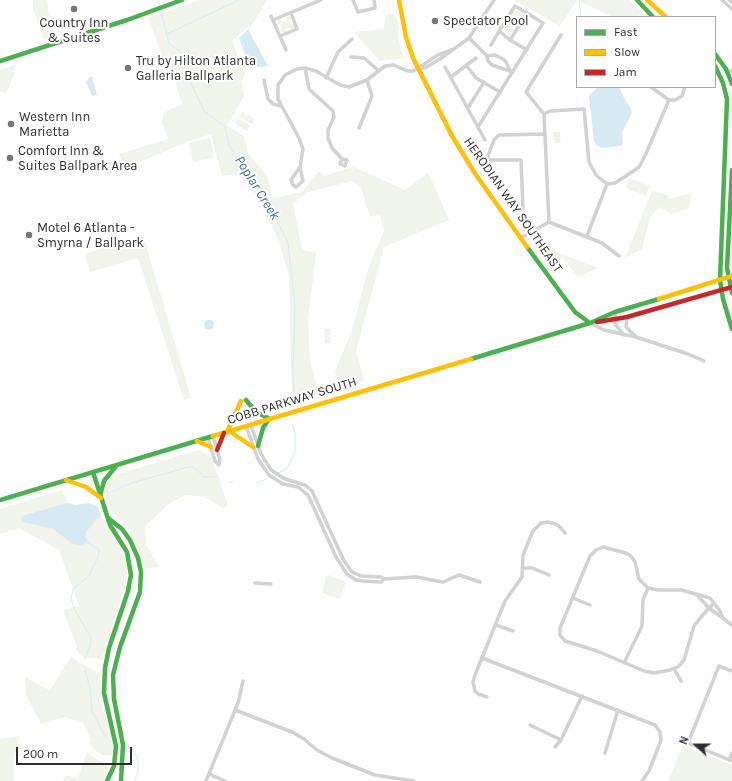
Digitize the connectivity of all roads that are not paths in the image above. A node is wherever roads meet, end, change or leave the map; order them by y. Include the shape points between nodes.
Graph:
1 (182, 0) edge
2 (321, 0) edge
3 (353, 0) edge
4 (374, 0) edge
5 (399, 0) edge
6 (494, 0) edge
7 (637, 0) edge
8 (647, 0) edge
9 (722, 0) edge
10 (729, 0) edge
11 (732, 2) edge
12 (732, 9) edge
13 (291, 12) junction
14 (527, 13) junction
15 (271, 16) dead end
16 (652, 16) edge
17 (665, 16) edge
18 (273, 20) junction
19 (499, 31) junction
20 (561, 35) dead end
21 (280, 36) junction
22 (469, 38) junction
23 (352, 39) dead end
24 (510, 40) junction
25 (491, 45) dead end
26 (286, 50) dead end
27 (527, 50) junction
28 (716, 55) edge
29 (487, 56) junction
30 (10, 57) junction
31 (351, 57) dead end
32 (0, 58) edge
33 (476, 58) dead end
34 (0, 61) edge
35 (466, 65) junction
36 (445, 67) dead end
37 (305, 68) junction
38 (418, 68) junction
39 (716, 68) edge
40 (378, 70) junction
41 (511, 71) junction
42 (730, 71) edge
43 (451, 77) junction
44 (326, 78) junction
45 (264, 80) dead end
46 (366, 80) junction
47 (484, 82) junction
48 (732, 84) edge
49 (653, 88) edge
50 (686, 88) edge
51 (500, 92) junction
52 (669, 100) junction
53 (281, 106) junction
54 (468, 108) junction
55 (544, 114) junction
56 (726, 124) junction
57 (732, 124) edge
58 (359, 128) dead end
59 (478, 128) junction
60 (545, 134) junction
61 (485, 140) dead end
62 (342, 159) dead end
63 (300, 167) junction
64 (732, 170) edge
65 (607, 184) junction
66 (523, 209) dead end
67 (549, 222) junction
68 (587, 236) junction
69 (520, 238) junction
70 (619, 256) dead end
71 (730, 277) edge
72 (720, 280) junction
73 (731, 288) edge
74 (722, 291) junction
75 (732, 293) edge
76 (615, 312) junction
77 (627, 317) junction
78 (614, 319) junction
79 (590, 323) junction
80 (732, 329) edge
81 (625, 336) junction
82 (636, 337) junction
83 (704, 362) dead end
84 (269, 420) junction
85 (248, 426) junction
86 (227, 432) junction
87 (211, 437) junction
88 (196, 441) junction
89 (255, 446) junction
90 (211, 448) junction
91 (217, 450) junction
92 (119, 464) junction
93 (93, 472) junction
94 (66, 480) junction
95 (101, 497) junction
96 (0, 500) edge
97 (108, 518) junction
98 (565, 533) dead end
99 (523, 568) junction
100 (549, 575) dead end
101 (480, 582) dead end
102 (255, 583) dead end
103 (271, 584) dead end
104 (648, 588) junction
105 (696, 594) junction
106 (573, 598) junction
107 (714, 603) junction
108 (590, 605) dead end
109 (709, 608) junction
110 (722, 618) junction
111 (496, 625) junction
112 (732, 625) edge
113 (513, 631) dead end
114 (482, 658) junction
115 (624, 663) junction
116 (674, 669) junction
117 (732, 671) edge
118 (243, 681) dead end
119 (681, 681) dead end
120 (582, 696) junction
121 (487, 697) dead end
122 (235, 710) junction
123 (618, 710) junction
124 (530, 725) dead end
125 (561, 740) junction
126 (555, 747) dead end
127 (732, 753) edge
128 (605, 754) dead end
129 (731, 760) edge
130 (209, 774) junction
131 (107, 781) edge
132 (121, 781) edge
133 (206, 781) edge
134 (225, 781) edge
135 (414, 781) edge
136 (642, 781) edge

1 - 30 main road
2 - 13 street
3 - 4 street via 358,12 375,8
5 - 38 main road, HERODIAN WAY SOUTHEAST via 406,37
6 - 22 street
7 - 16 main road
8 - 17 main road
9 - 12 street
10 - 11 street
13 - 18 street
13 - 21 street via 297,29
14 - 19 street via 515,6
14 - 24 street
14 - 27 street via 543,23
15 - 18 street
18 - 21 street
19 - 24 street
19 - 25 street
20 - 55 street via 526,92
21 - 26 street
22 - 29 street
22 - 38 street
23 - 44 street via 338,52
24 - 27 street
27 - 41 street
28 - 42 main road
29 - 41 street via 492,65
29 - 41 street via 495,55 503,59
30 - 32 main road
30 - 34 main road
31 - 40 street via 364,58
33 - 35 street
35 - 43 street
35 - 47 street via 474,76
36 - 43 street
37 - 44 street
37 - 53 street via 293,70 279,82 277,94
37 - 62 street via 311,93 333,111 334,117 328,130 328,138 332,148
38 - 40 street via 409,71 388,65
38 - 69 main road, HERODIAN WAY SOUTHEAST via 459,147
39 - 56 main road via 726,92
40 - 46 street
41 - 51 street
42 - 48 main road
43 - 54 street
44 - 46 street via 344,87
45 - 53 street via 268,99 273,104
46 - 58 street via 372,96
47 - 51 street
47 - 54 street
49 - 52 street
50 - 52 street via 682,96
51 - 59 street
52 - 65 street via 639,167 616,183
53 - 63 street via 301,143 303,154
54 - 59 street
55 - 60 street
55 - 65 street via 550,111 584,109 589,162 596,175
56 - 57 street
56 - 72 main road
59 - 61 street
60 - 66 street via 499,135 494,140 488,156 488,160 491,161 521,160
60 - 67 street
63 - 63 street via 291,180 292,185 296,187 303,181
64 - 71 main road via 727,260
65 - 68 street
67 - 68 street
67 - 69 street
68 - 70 street via 606,245
69 - 79 main road, HERODIAN WAY SOUTHEAST via 575,312
71 - 72 main road, COBB PARKWAY SOUTH
71 - 73 main road
72 - 74 main road
72 - 76 main road, COBB PARKWAY SOUTH
73 - 74 main road, COBB PARKWAY SOUTH
73 - 75 main road
74 - 77 main road, COBB PARKWAY SOUTH
74 - 80 main road
76 - 78 street
76 - 79 main road, COBB PARKWAY SOUTH
77 - 78 main road, COBB PARKWAY SOUTH
77 - 82 street via 626,327
78 - 79 main road, COBB PARKWAY SOUTH
78 - 81 street via 617,328
79 - 81 street
79 - 84 main road, COBB PARKWAY SOUTH
81 - 82 street
82 - 83 street
84 - 85 main road, COBB PARKWAY SOUTH
84 - 86 main road via 243,401
84 - 89 main road
85 - 86 main road, COBB PARKWAY SOUTH
85 - 89 street
86 - 87 main road, COBB PARKWAY SOUTH
86 - 89 main road
86 - 91 main road
87 - 88 main road, COBB PARKWAY SOUTH
87 - 90 street
87 - 91 street
88 - 90 main road
88 - 92 main road, COBB PARKWAY SOUTH
89 - 101 street via 260,464 269,475 283,484 298,487 308,495 336,557 348,574 356,580 381,582 384,579 416,577 443,582 459,575
90 - 91 street via 219,465
92 - 93 main road, COBB PARKWAY SOUTH
92 - 95 main road via 105,479
93 - 94 main road, COBB PARKWAY SOUTH
93 - 95 main road
94 - 95 main road via 86,486
94 - 96 main road, COBB PARKWAY SOUTH
95 - 97 main road
97 - 131 main road via 127,552 131,575 105,668 105,697 116,746 115,762
97 - 132 main road via 122,529 130,540 141,572 140,592 120,647 113,675 114,699 123,745
98 - 99 street via 556,524 541,523 533,531 525,550
99 - 100 street via 532,568
99 - 111 street via 521,580 507,597
102 - 103 street
104 - 105 street via 682,590
104 - 106 street via 639,579 633,558 606,547 596,550 590,556
104 - 115 street via 643,600 642,626
105 - 107 street via 706,596
105 - 109 street
106 - 108 street
106 - 115 street via 560,628 562,640
107 - 109 street
107 - 110 street
109 - 110 street
109 - 116 street via 694,626 686,657
110 - 112 street
111 - 113 street
111 - 114 street
114 - 120 street
114 - 121 street via 475,675 474,687 478,694
115 - 116 street via 650,672
116 - 119 street
117 - 129 street via 719,666 688,743
118 - 122 street
120 - 123 street
120 - 125 street
122 - 130 street
122 - 135 street via 292,732 316,750 374,775
123 - 128 street
123 - 136 street via 651,723 662,731 649,771
124 - 125 street
125 - 126 street
127 - 129 street
130 - 133 street
130 - 134 street

